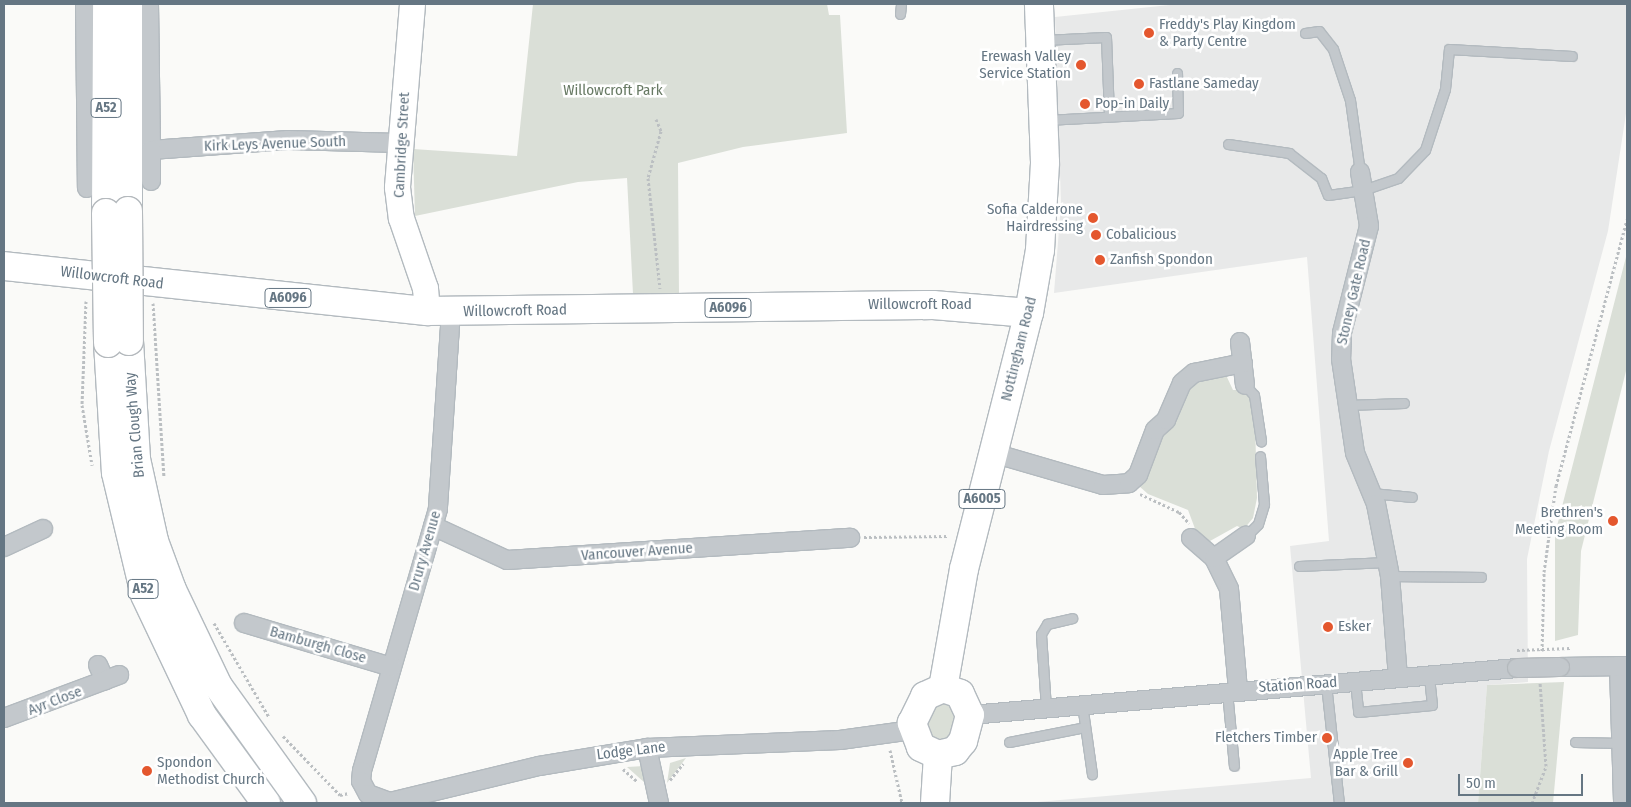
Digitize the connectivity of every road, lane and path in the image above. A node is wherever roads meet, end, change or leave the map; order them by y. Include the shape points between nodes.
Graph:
1 (85, 4) edge
2 (107, 4) edge
3 (128, 4) edge
4 (149, 4) edge
5 (412, 4) edge
6 (901, 4) edge
7 (1039, 4) edge
8 (900, 14) dead end
9 (1305, 33) dead end
10 (1040, 40) junction
11 (1572, 56) dead end
12 (1177, 73) dead end
13 (1109, 116) junction
14 (656, 119) dead end
15 (1044, 120) junction
16 (400, 143) junction
17 (1228, 144) dead end
18 (151, 150) junction
19 (1360, 172) joint
20 (151, 181) dead end
21 (87, 188) dead end
22 (1363, 190) junction
23 (117, 212) junction
24 (1627, 219) edge
25 (4, 266) edge
26 (150, 283) junction
27 (662, 309) junction
28 (439, 311) junction
29 (1029, 313) junction
30 (119, 342) junction
31 (1240, 342) dead end
32 (1243, 363) junction
33 (1245, 385) joint
34 (1404, 403) dead end
35 (1346, 405) junction
36 (1261, 441) dead end
37 (993, 453) junction
38 (1260, 456) dead end
39 (164, 482) dead end
40 (1129, 483) junction
41 (1372, 493) junction
42 (1412, 497) dead end
43 (433, 526) junction
44 (1246, 536) joint
45 (35, 538) dead end
46 (850, 538) joint
47 (1191, 538) joint
48 (948, 541) dead end
49 (4, 547) edge
50 (1214, 558) junction
51 (1299, 566) dead end
52 (1389, 569) junction
53 (1481, 577) dead end
54 (209, 615) dead end
55 (1072, 618) dead end
56 (244, 623) dead end
57 (1542, 648) junction
58 (1541, 658) dead end
59 (1517, 661) junction
60 (1623, 666) edge
61 (392, 667) junction
62 (107, 674) dead end
63 (1429, 674) junction
64 (1398, 677) junction
65 (1540, 678) dead end
66 (1356, 680) junction
67 (1326, 684) junction
68 (943, 688) junction
69 (1232, 690) junction
70 (1082, 704) junction
71 (1046, 708) junction
72 (970, 715) junction
73 (4, 718) edge
74 (1624, 723) edge
75 (274, 726) dead end
76 (1085, 727) junction
77 (899, 732) junction
78 (280, 733) dead end
79 (1008, 742) dead end
80 (1575, 742) dead end
81 (1622, 743) junction
82 (699, 744) junction
83 (647, 748) junction
84 (606, 754) junction
85 (938, 755) junction
86 (1234, 766) dead end
87 (1092, 774) dead end
88 (284, 780) junction
89 (359, 788) junction
90 (658, 800) edge
91 (266, 803) edge
92 (302, 803) edge
93 (316, 803) edge
94 (902, 803) edge
95 (935, 803) edge
96 (1339, 803) edge
97 (1532, 803) edge
98 (1623, 803) edge

1 - 21 street
2 - 23 main road, Brian Clough Way / A52
3 - 23 main road, Brian Clough Way / A52
4 - 18 street
5 - 16 street, Cambridge Street
6 - 8 lane
7 - 10 main road, Nottingham Road / A6005
9 - 19 lane via 1319,31 1333,49 1350,100
10 - 13 lane via 1106,37
10 - 15 main road, Nottingham Road / A6005
11 - 22 lane via 1449,49 1445,90 1425,150 1398,178
12 - 13 lane via 1178,112
13 - 15 lane
14 - 27 path via 660,131 648,178 648,196
15 - 29 main road, Nottingham Road / A6005 via 1044,213
16 - 18 street, Kirk Leys Avenue South via 288,140
16 - 28 street, Cambridge Street via 398,203 425,288
17 - 22 lane via 1289,153 1321,178 1328,195
18 - 20 street
19 - 22 street, Stoney Gate Road
22 - 35 street, Stoney Gate Road via 1370,226 1342,333
23 - 30 main road, Brian Clough Way / A52, bridge
24 - 57 path via 1556,486 1544,572
25 - 26 main road, Willowcroft Road / A6096
26 - 28 main road, Willowcroft Road / A6096
26 - 39 path
27 - 28 main road, Willowcroft Road / A6096
27 - 29 main road, Willowcroft Road / A6096 via 933,304
28 - 43 street, Drury Avenue via 443,464
29 - 37 main road, Nottingham Road / A6005
30 - 88 main road, Brian Clough Way / A52 via 136,459 162,564 208,667
30 - 91 main road, Brian Clough Way / A52 via 116,473 145,595 202,715
31 - 32 street
32 - 33 street
32 - 40 street via 1194,373 1182,383 1166,420 1155,430 1138,474
33 - 36 lane via 1256,402
34 - 35 lane
35 - 41 street, Stoney Gate Road via 1355,453
37 - 40 street via 1103,485
37 - 68 main road, Nottingham Road / A6005 via 964,569
38 - 44 lane via 1264,504 1258,524
40 - 47 path via 1148,501 1179,512 1191,528
41 - 42 lane
41 - 52 street, Stoney Gate Road
43 - 46 street, Vancouver Avenue via 507,560
43 - 61 street, Drury Avenue
44 - 50 street
45 - 49 street
46 - 48 path via 950,532
47 - 50 street
50 - 69 street via 1229,589
51 - 52 lane
52 - 53 lane
52 - 64 street, Stoney Gate Road
54 - 75 path
55 - 71 lane via 1048,624 1041,634
56 - 61 street, Bamburgh Close
57 - 58 path
57 - 59 path via 1529,647
59 - 60 street, Station Road, bridge via 1560,667
59 - 63 street, Station Road
60 - 74 street
61 - 89 street, Drury Avenue
62 - 73 street, Ayr Close
63 - 64 street, Station Road
63 - 66 lane via 1432,705 1358,712
64 - 66 street, Station Road
65 - 97 path via 1538,707 1546,766
66 - 67 street, Station Road
67 - 69 street, Station Road
67 - 96 lane
68 - 72 main road via 960,694
68 - 77 main road via 917,705
69 - 70 street, Station Road
69 - 86 lane
70 - 71 street, Station Road
70 - 76 lane
71 - 72 street, Station Road
72 - 85 main road via 963,742 954,751
74 - 81 street
76 - 79 lane
76 - 87 lane
77 - 82 street, Lodge Lane
77 - 85 main road
77 - 94 path
78 - 89 path via 340,795
80 - 81 lane
81 - 98 street
82 - 83 street, Lodge Lane
82 - 90 path
83 - 84 street, Lodge Lane
83 - 90 street
84 - 89 street, Lodge Lane via 438,787 390,802 374,798
84 - 90 path
85 - 95 main road
88 - 92 main road, Brian Clough Way / A52
88 - 93 main road

